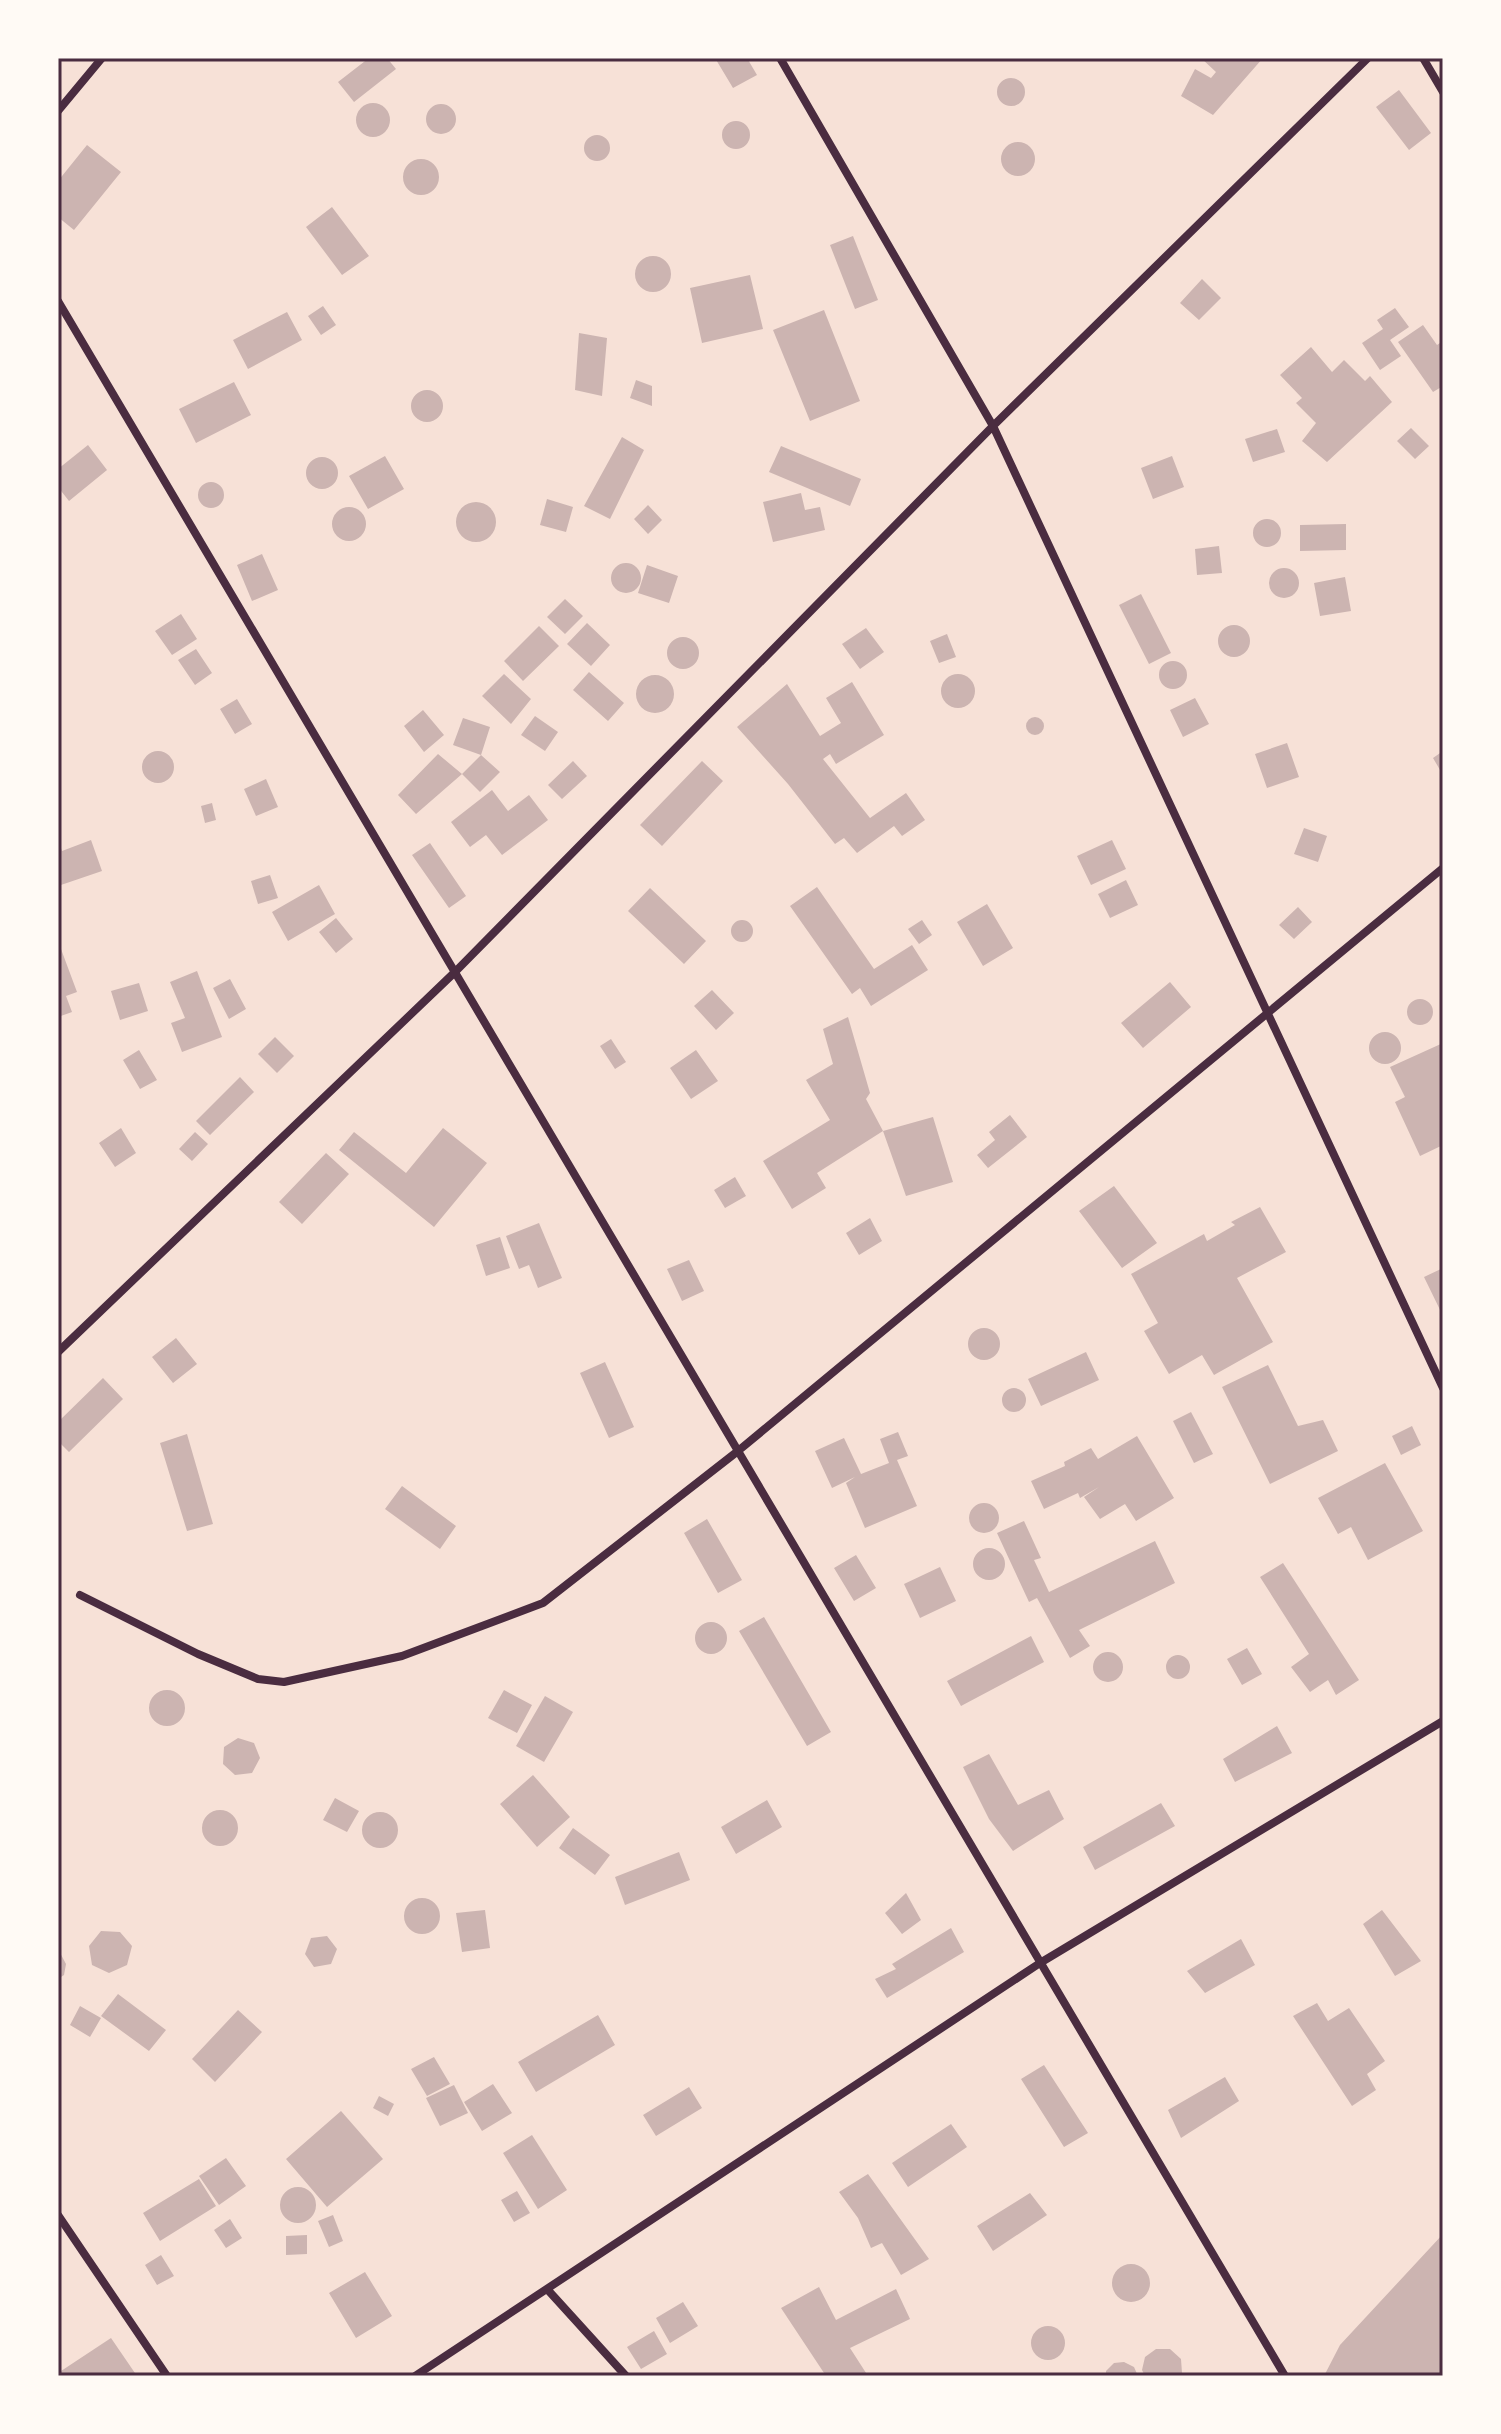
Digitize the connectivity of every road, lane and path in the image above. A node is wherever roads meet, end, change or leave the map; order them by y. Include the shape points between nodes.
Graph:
1 (102, 58) edge
2 (780, 58) edge
3 (1368, 58) edge
4 (1423, 58) edge
5 (1443, 92) edge
6 (58, 111) edge
7 (58, 301) edge
8 (993, 426) junction
9 (1443, 868) edge
10 (455, 972) junction
11 (1268, 1014) junction
12 (58, 1352) edge
13 (1443, 1388) edge
14 (738, 1451) junction
15 (80, 1595) dead end
16 (1443, 1721) edge
17 (1040, 1963) junction
18 (58, 2215) edge
19 (547, 2289) junction
20 (167, 2376) edge
21 (415, 2376) edge
22 (626, 2376) edge
23 (1285, 2376) edge

1 - 6 street
2 - 8 street
3 - 8 street
4 - 5 street
7 - 10 street
8 - 10 street
8 - 11 street
9 - 11 street
10 - 12 street
10 - 14 street
11 - 13 street
11 - 14 street
14 - 15 street via 543,1603 402,1656 298,1679 258,1679
14 - 17 street
16 - 17 street
17 - 19 street
17 - 23 street
18 - 20 street
19 - 21 street
19 - 22 street

